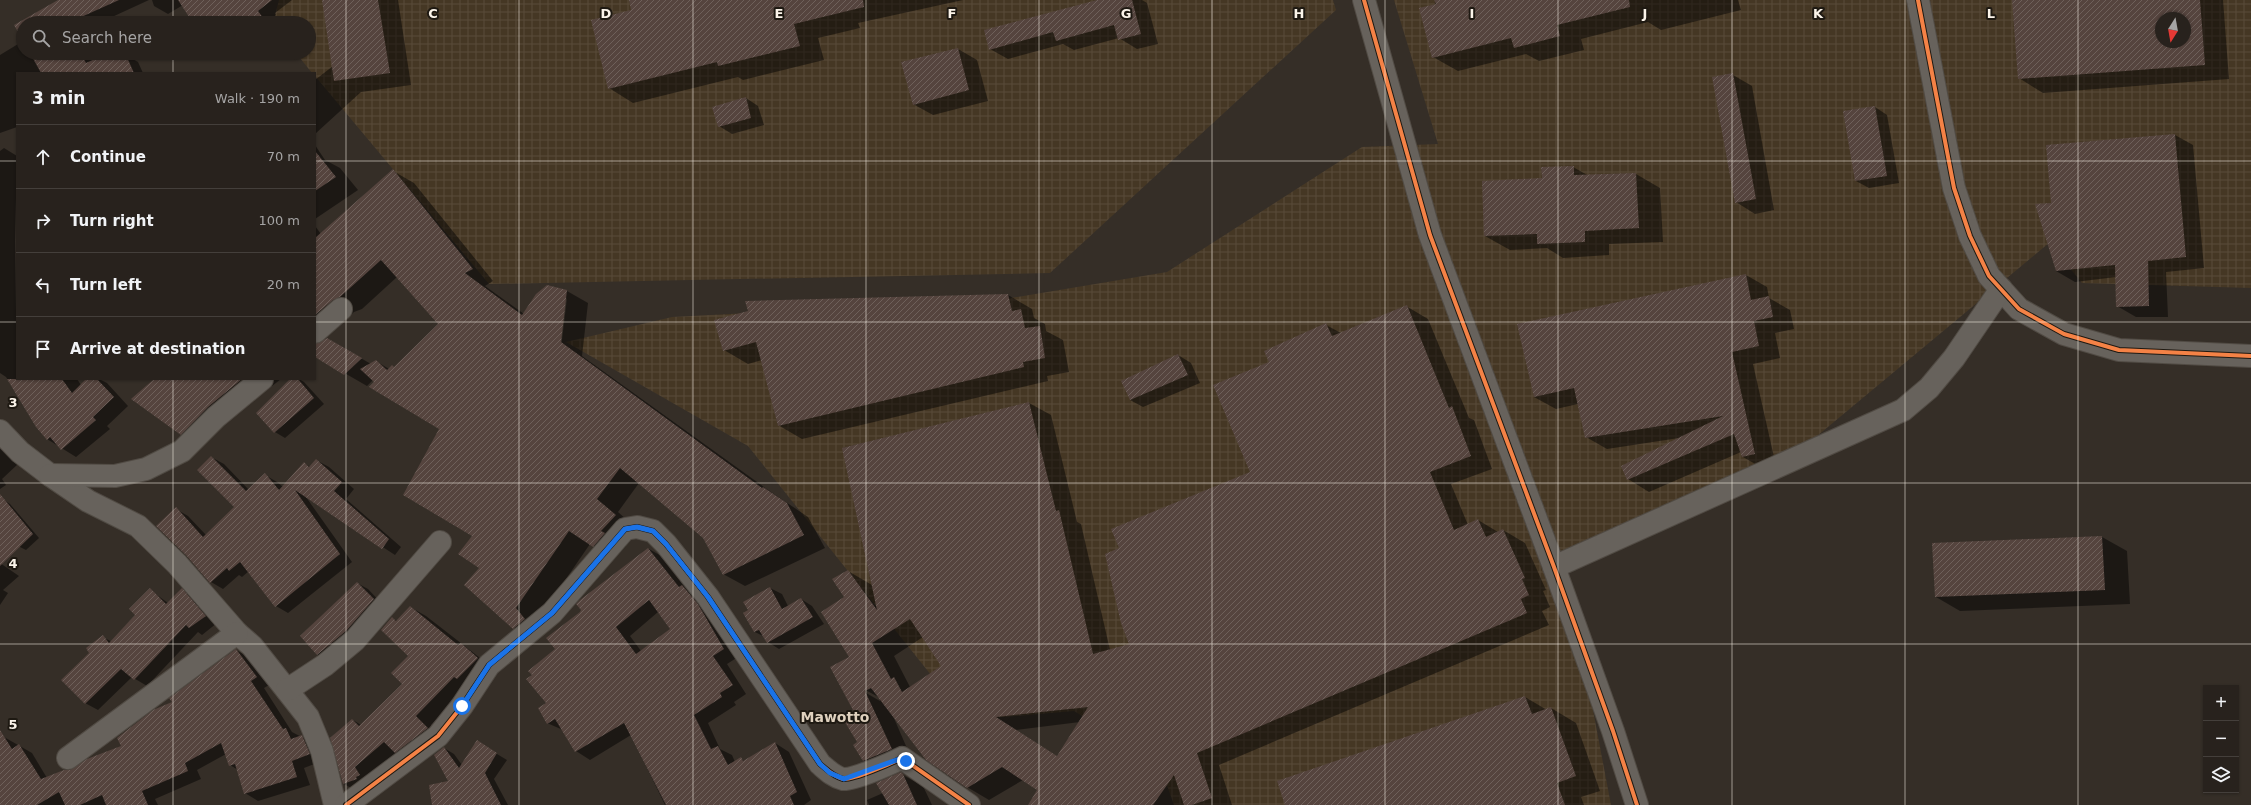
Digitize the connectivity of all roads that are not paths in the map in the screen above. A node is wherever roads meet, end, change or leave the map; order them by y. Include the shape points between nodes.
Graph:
1 (1364, 0) edge
2 (1918, 0) edge
3 (2001, 289) junction
4 (341, 309) dead end
5 (316, 331) edge
6 (2251, 356) edge
7 (261, 380) edge
8 (0, 431) edge
9 (50, 475) junction
10 (440, 542) dead end
11 (1554, 567) junction
12 (237, 633) junction
13 (287, 690) junction
14 (68, 758) dead end
15 (335, 805) edge
16 (346, 805) edge
17 (969, 805) edge
18 (1637, 805) edge

1 - 11 street via 1430,235
2 - 3 street via 1954,188 1970,236 1989,276
3 - 6 street via 2019,309 2064,334 2119,350
3 - 11 street via 1954,358 1934,382 1903,410
4 - 5 street
7 - 9 street via 216,417 182,451 146,469 115,476
8 - 9 street via 20,452
9 - 12 street via 88,501 138,526 177,564
10 - 13 street via 355,640 325,665
11 - 18 street
12 - 13 street via 252,646
12 - 14 street
13 - 15 street via 308,717 322,751
16 - 17 street via 438,736 489,665 552,613 625,529 637,527 653,531 708,597 820,764 830,773 844,779 902,758

